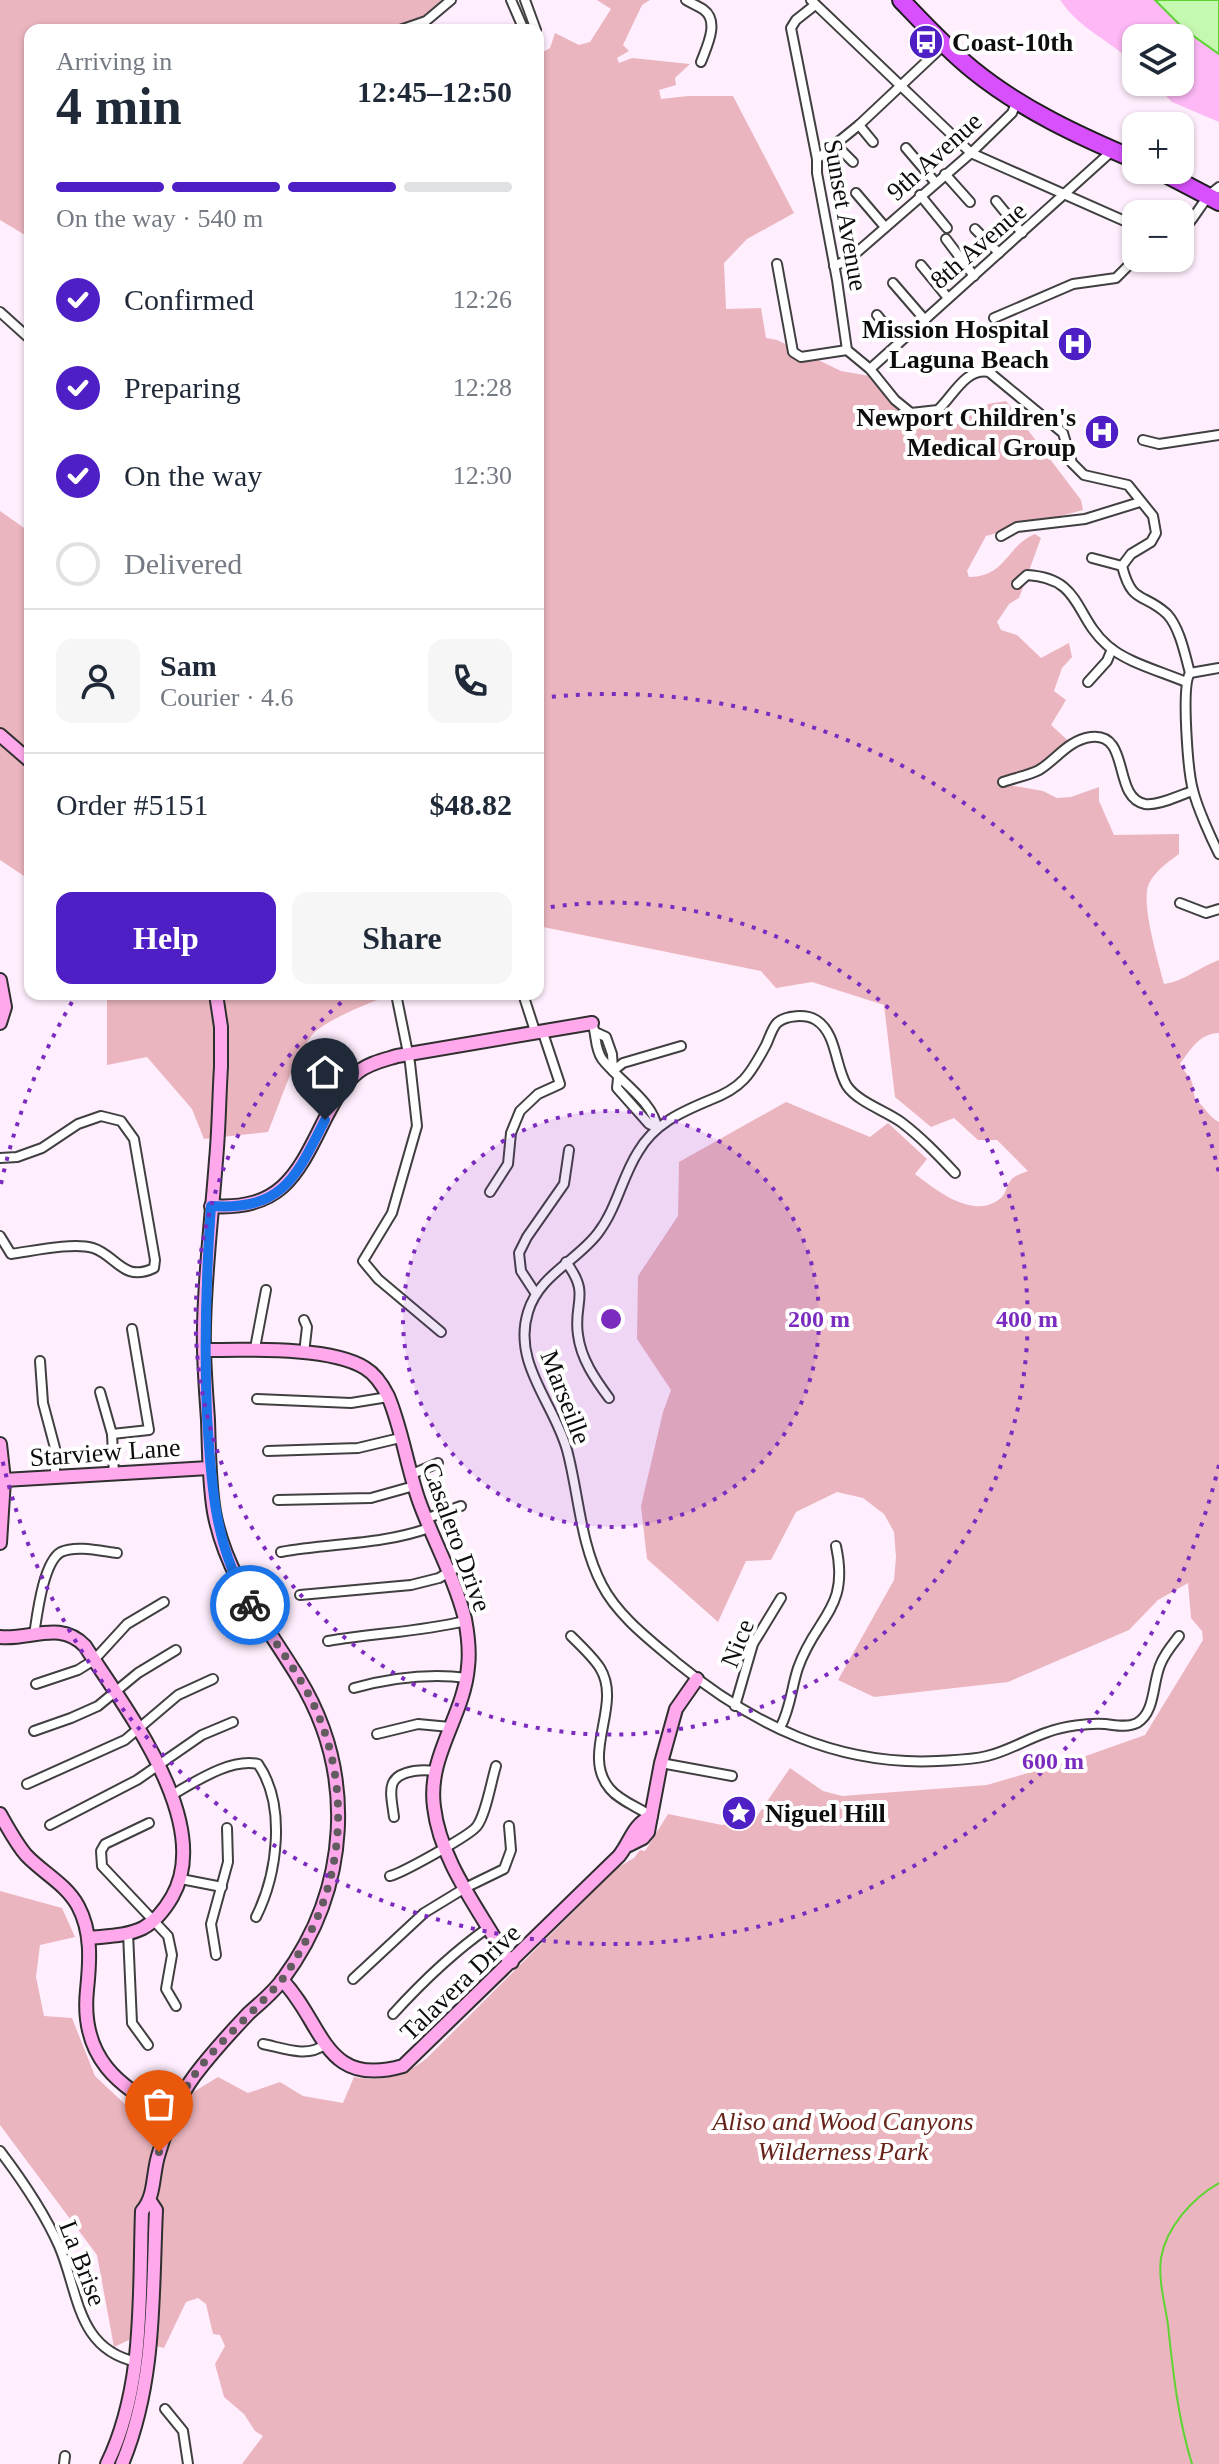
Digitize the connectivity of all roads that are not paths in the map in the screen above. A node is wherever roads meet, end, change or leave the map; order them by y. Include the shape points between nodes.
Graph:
1 (451, 0) edge
2 (511, 0) edge
3 (525, 0) edge
4 (686, 0) edge
5 (901, 0) edge
6 (813, 2) edge
7 (417, 24) edge
8 (521, 24) edge
9 (534, 24) edge
10 (945, 45) junction
11 (701, 62) dead end
12 (900, 87) junction
13 (1017, 101) junction
14 (859, 125) junction
15 (873, 142) dead end
16 (835, 144) junction
17 (906, 148) dead end
18 (1112, 151) junction
19 (971, 153) junction
20 (1122, 155) edge
21 (817, 159) junction
22 (853, 162) dead end
23 (945, 174) junction
24 (935, 182) junction
25 (1190, 184) edge
26 (856, 193) dead end
27 (920, 195) junction
28 (1215, 195) edge
29 (1065, 196) junction
30 (996, 201) dead end
31 (970, 202) dead end
32 (1194, 219) edge
33 (1122, 220) edge
34 (885, 227) junction
35 (947, 228) dead end
36 (975, 229) dead end
37 (1022, 233) junction
38 (946, 239) dead end
39 (999, 253) junction
40 (777, 264) dead end
41 (921, 265) dead end
42 (834, 266) junction
43 (1122, 272) edge
44 (974, 276) junction
45 (893, 283) dead end
46 (948, 298) junction
47 (0, 312) edge
48 (877, 315) dead end
49 (994, 318) dead end
50 (925, 320) junction
51 (24, 334) edge
52 (899, 342) junction
53 (847, 350) junction
54 (870, 369) junction
55 (1219, 435) edge
56 (1143, 440) dead end
57 (1140, 502) junction
58 (1001, 536) dead end
59 (1092, 558) dead end
60 (1122, 566) junction
61 (1017, 584) dead end
62 (1112, 649) junction
63 (1219, 668) edge
64 (1188, 677) junction
65 (1088, 682) dead end
66 (0, 735) edge
67 (24, 756) edge
68 (1003, 782) dead end
69 (1193, 791) junction
70 (1219, 854) edge
71 (1180, 903) dead end
72 (1219, 909) edge
73 (0, 980) edge
74 (217, 1000) edge
75 (397, 1000) edge
76 (526, 1000) edge
77 (0, 1023) edge
78 (594, 1028) joint
79 (539, 1031) junction
80 (681, 1046) dead end
81 (408, 1054) junction
82 (615, 1074) junction
83 (657, 1128) junction
84 (569, 1150) dead end
85 (0, 1158) edge
86 (955, 1173) dead end
87 (490, 1192) dead end
88 (211, 1206) junction
89 (0, 1236) edge
90 (566, 1262) junction
91 (266, 1290) dead end
92 (536, 1294) junction
93 (304, 1320) dead end
94 (132, 1329) dead end
95 (441, 1332) dead end
96 (204, 1346) junction
97 (255, 1348) junction
98 (304, 1353) junction
99 (40, 1361) dead end
100 (100, 1392) dead end
101 (388, 1397) junction
102 (609, 1398) dead end
103 (257, 1399) dead end
104 (112, 1434) junction
105 (400, 1438) junction
106 (0, 1444) edge
107 (268, 1451) dead end
108 (438, 1463) dead end
109 (209, 1468) junction
110 (114, 1475) junction
111 (55, 1478) junction
112 (4, 1480) junction
113 (412, 1480) junction
114 (278, 1500) dead end
115 (461, 1506) dead end
116 (427, 1524) junction
117 (0, 1543) edge
118 (836, 1546) dead end
119 (281, 1552) dead end
120 (117, 1553) dead end
121 (469, 1560) dead end
122 (447, 1573) junction
123 (300, 1595) dead end
124 (781, 1598) dead end
125 (164, 1602) dead end
126 (465, 1621) junction
127 (34, 1635) junction
128 (571, 1636) dead end
129 (1179, 1636) dead end
130 (0, 1637) edge
131 (328, 1641) dead end
132 (176, 1650) dead end
133 (94, 1660) junction
134 (467, 1678) junction
135 (213, 1679) dead end
136 (697, 1679) junction
137 (36, 1684) dead end
138 (354, 1688) dead end
139 (116, 1694) junction
140 (735, 1706) junction
141 (233, 1722) dead end
142 (450, 1727) junction
143 (780, 1728) junction
144 (138, 1730) junction
145 (34, 1731) dead end
146 (377, 1734) dead end
147 (661, 1763) junction
148 (158, 1764) junction
149 (496, 1766) dead end
150 (434, 1771) junction
151 (732, 1776) dead end
152 (27, 1784) dead end
153 (170, 1796) junction
154 (0, 1814) edge
155 (651, 1816) junction
156 (394, 1817) dead end
157 (149, 1823) dead end
158 (50, 1825) dead end
159 (509, 1826) dead end
160 (227, 1828) dead end
161 (444, 1847) junction
162 (390, 1876) dead end
163 (181, 1879) junction
164 (222, 1887) junction
165 (465, 1888) junction
166 (256, 1917) dead end
167 (153, 1921) junction
168 (489, 1927) junction
169 (128, 1933) junction
170 (89, 1938) junction
171 (216, 1955) dead end
172 (512, 1962) junction
173 (353, 1979) dead end
174 (282, 1980) junction
175 (176, 2006) dead end
176 (393, 2014) dead end
177 (263, 2044) dead end
178 (148, 2045) dead end
179 (324, 2045) junction
180 (173, 2115) junction
181 (0, 2151) edge
182 (150, 2201) junction
183 (135, 2362) junction
184 (149, 2364) junction
185 (165, 2409) dead end
186 (114, 2463) edge
187 (188, 2464) edge

1 - 7 street
2 - 8 street
3 - 9 street
4 - 11 street via 711,21
5 - 10 highway
6 - 12 street
6 - 21 street, Sunset Avenue via 791,28
10 - 12 street
10 - 13 highway
12 - 14 street
12 - 19 street
13 - 18 highway
13 - 19 street, 9th Avenue via 1012,113
14 - 15 street
14 - 16 street
16 - 21 street
16 - 22 street
17 - 24 street
18 - 20 highway
18 - 29 street, 8th Avenue
19 - 23 street, 9th Avenue
19 - 29 street
21 - 42 street, Sunset Avenue
23 - 24 street, 9th Avenue
23 - 31 street
24 - 27 street, 9th Avenue
25 - 28 highway
26 - 34 street
27 - 34 street, 9th Avenue via 900,219
27 - 35 street
28 - 32 street
29 - 33 street
29 - 37 street, 8th Avenue
30 - 37 street
34 - 42 street, 9th Avenue
36 - 39 street
37 - 39 street, 8th Avenue
38 - 44 street
39 - 44 street, 8th Avenue
40 - 53 street via 793,352 801,357
41 - 46 street
42 - 53 street, Sunset Avenue
43 - 49 street via 1116,278 1073,284
44 - 46 street, 8th Avenue
45 - 50 street
46 - 50 street, 8th Avenue
47 - 51 street
48 - 52 street
50 - 52 street, 8th Avenue
52 - 54 street, 8th Avenue
53 - 54 street
54 - 57 street via 911,413 938,410 967,377 978,370 989,372 1063,433 1072,463 1084,475 1128,485
55 - 56 street via 1159,444
57 - 58 street via 1085,519 1017,527
57 - 60 street via 1153,516 1156,533
59 - 60 street
60 - 64 street via 1131,591 1169,616
61 - 62 street via 1027,575 1065,586
62 - 64 street
62 - 65 street
63 - 64 street
64 - 69 street via 1186,736
66 - 67 street
68 - 69 street via 1035,772 1059,752 1092,737 1115,748 1134,799 1156,803
69 - 70 street
71 - 72 street via 1206,913
73 - 77 street via 5,1007
74 - 88 street via 221,1067
75 - 81 street
76 - 79 street
78 - 79 street
78 - 82 street via 606,1037
79 - 81 street
79 - 87 street via 560,1084 538,1094 520,1111 508,1164
80 - 82 street via 623,1063
81 - 88 street via 373,1063 348,1081 288,1184 258,1203
81 - 95 street via 417,1126 392,1213 363,1261
82 - 83 street via 656,1119
83 - 86 street via 747,1079 776,1024 802,1017 816,1021 826,1032 849,1090 899,1121
83 - 90 street, Marseille via 638,1152 598,1234
84 - 92 street via 564,1184 519,1253 521,1271
85 - 89 street via 42,1148 101,1116 121,1121 134,1139 154,1268 126,1270 87,1247 11,1254
88 - 96 street
90 - 92 street, Marseille
90 - 102 street via 581,1289 581,1351
91 - 97 street
92 - 136 street, Marseille via 523,1332 526,1358 567,1449 585,1542 603,1587 634,1624
93 - 98 street
94 - 104 street via 149,1430
96 - 97 street, Casalero Drive
96 - 109 street
97 - 98 street, Casalero Drive
98 - 101 street, Casalero Drive via 364,1367
99 - 111 street
100 - 104 street
101 - 103 street via 351,1403
101 - 105 street, Casalero Drive
104 - 110 street
105 - 107 street via 358,1448
105 - 113 street, Casalero Drive
106 - 112 street
108 - 113 street
109 - 110 street, Starview Lane
109 - 174 street via 231,1568 310,1697 337,1780 336,1851 326,1897
110 - 111 street, Starview Lane
111 - 112 street, Starview Lane
112 - 117 street
113 - 114 street via 371,1498
113 - 116 street, Casalero Drive
115 - 116 street
116 - 119 street via 396,1539
116 - 122 street, Casalero Drive
118 - 143 street via 839,1589 804,1652
120 - 127 street via 72,1549 54,1558
121 - 122 street
122 - 123 street via 411,1585
122 - 126 street, Casalero Drive
124 - 140 street, Nice via 753,1644
125 - 133 street via 127,1624
126 - 131 street via 425,1631
126 - 134 street, Casalero Drive
127 - 130 street
127 - 133 street via 66,1632 77,1637
128 - 155 street via 601,1669 606,1686 599,1751 604,1780 622,1799
129 - 143 street, Marseille via 1161,1663 1147,1713 1136,1724 1066,1727 985,1757 908,1762 838,1752
132 - 139 street
133 - 137 street
133 - 139 street
134 - 138 street via 420,1676
134 - 142 street, Casalero Drive
135 - 144 street via 178,1695
136 - 140 street, Marseille
136 - 147 street, Talavera Drive via 676,1709
139 - 144 street
139 - 145 street via 85,1713
140 - 143 street, Marseille
141 - 148 street
142 - 146 street via 418,1724
142 - 150 street, Casalero Drive
144 - 148 street
144 - 152 street via 102,1752
147 - 151 street
147 - 155 street, Talavera Drive
148 - 153 street
148 - 158 street
149 - 161 street via 478,1826
150 - 156 street via 402,1773 394,1779
150 - 161 street, Casalero Drive via 434,1806
153 - 163 street via 184,1851
153 - 166 street via 232,1766 258,1764 275,1818 272,1869
154 - 170 street via 26,1855 77,1905
155 - 172 street, Talavera Drive via 643,1838 629,1845
157 - 167 street via 105,1844 100,1858
159 - 165 street via 511,1850 504,1869
160 - 164 street
161 - 162 street
161 - 165 street, Casalero Drive
163 - 164 street
163 - 167 street
164 - 171 street via 211,1924
165 - 168 street, Casalero Drive
165 - 173 street via 424,1913
167 - 169 street
167 - 175 street via 172,1948 166,1989
168 - 172 street, Casalero Drive
168 - 176 street via 457,1949
169 - 170 street
169 - 178 street via 132,2023
170 - 180 street via 86,2006 100,2058 125,2088
172 - 179 street, Talavera Drive via 403,2066 372,2072 355,2069
174 - 179 street, Talavera Drive
174 - 180 street via 206,2060
177 - 179 street via 304,2052
180 - 182 street
181 - 183 street, La Brise via 59,2245 87,2329 114,2355
182 - 183 street via 142,2211
182 - 184 street via 156,2210
183 - 184 street, La Brise
183 - 186 street
184 - 186 street via 141,2408
185 - 187 street via 183,2431

